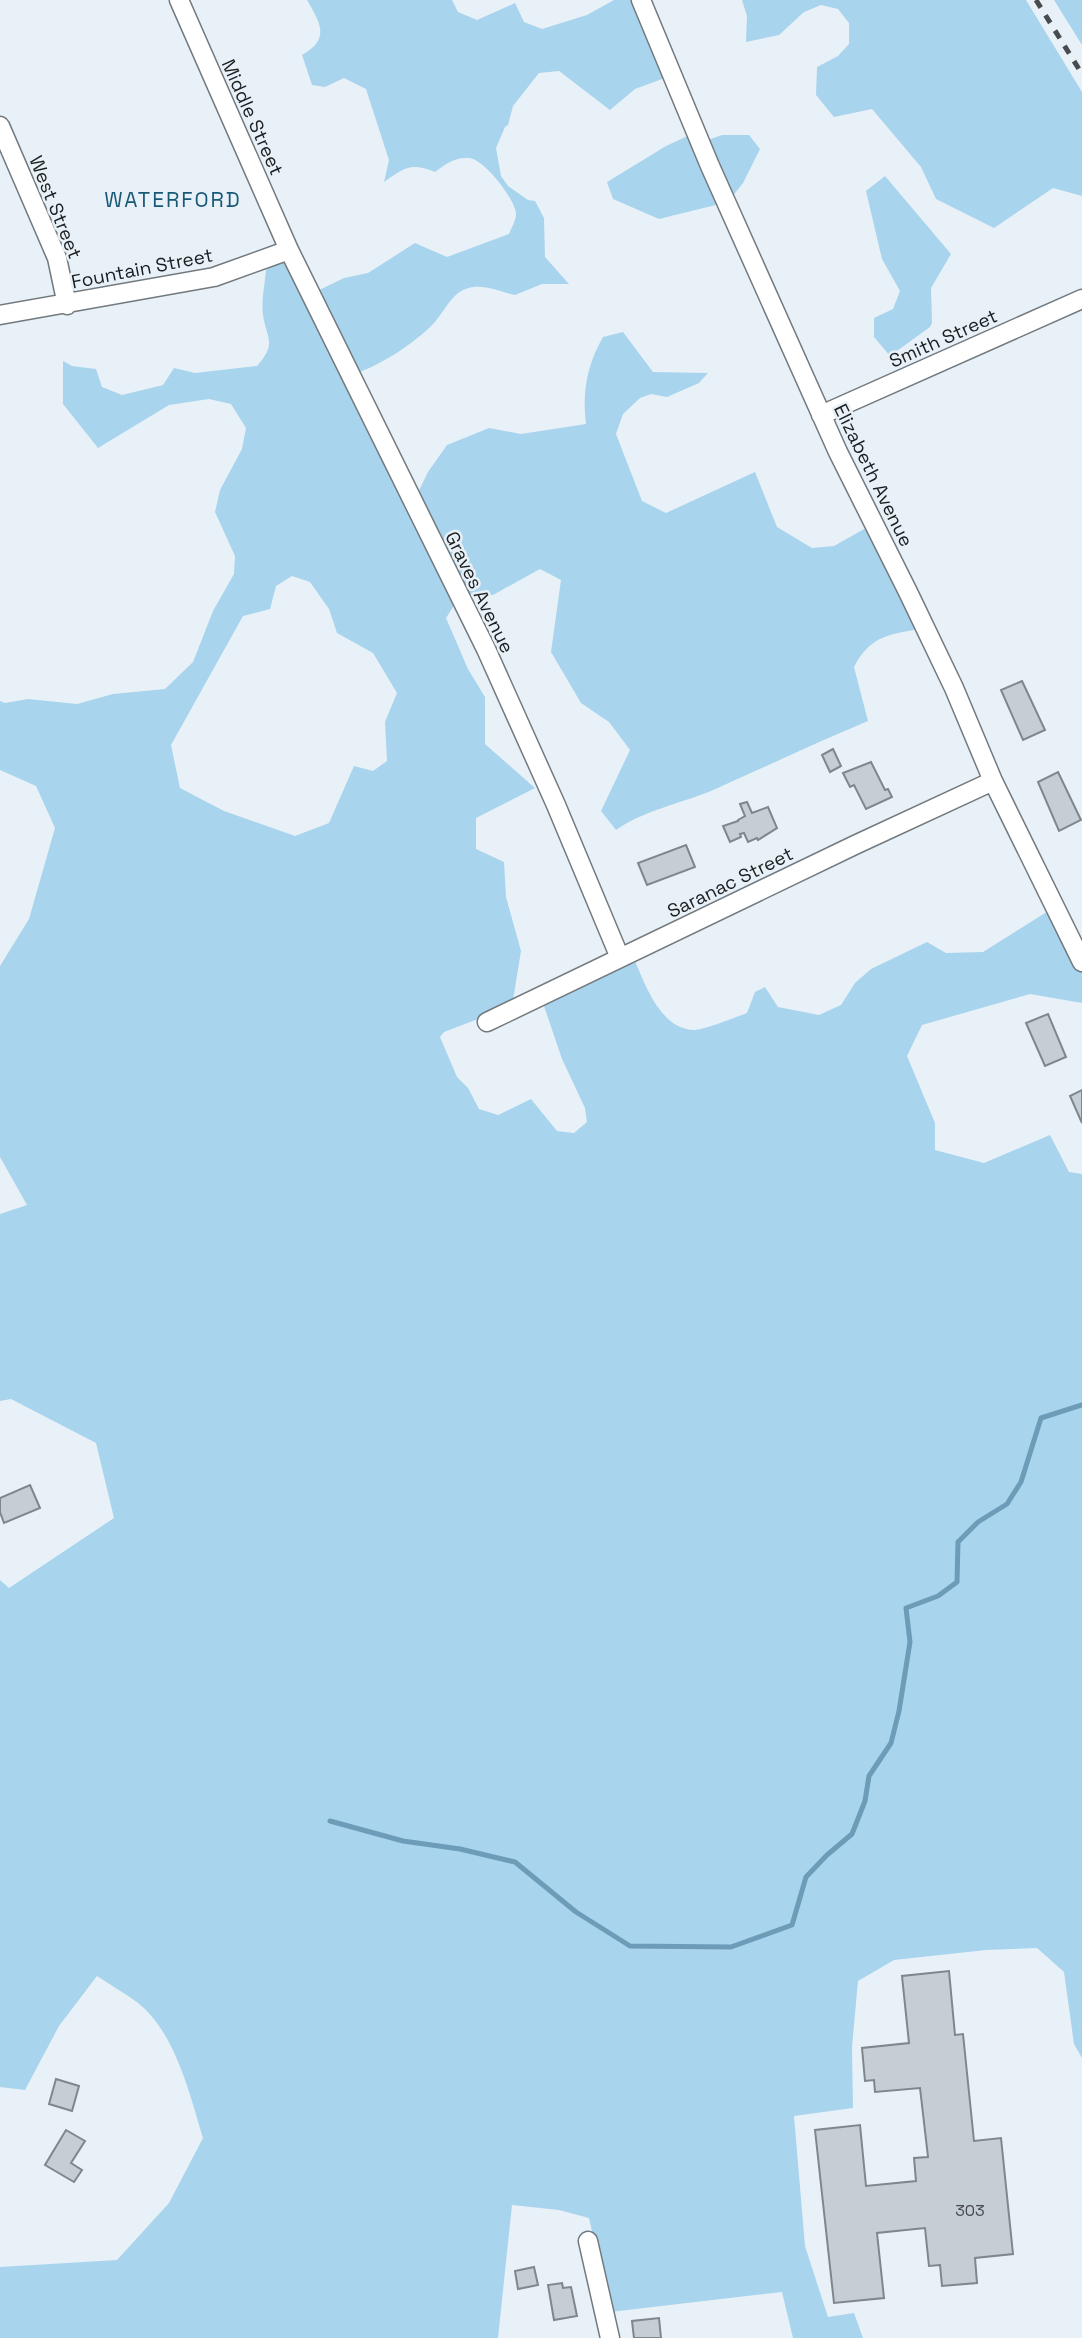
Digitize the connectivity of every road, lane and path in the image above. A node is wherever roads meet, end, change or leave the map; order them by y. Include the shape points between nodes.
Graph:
1 (179, 0) edge
2 (641, 0) edge
3 (0, 126) edge
4 (289, 250) junction
5 (1082, 299) edge
6 (67, 304) junction
7 (0, 315) edge
8 (821, 415) junction
9 (993, 781) junction
10 (620, 958) junction
11 (1082, 962) edge
12 (487, 1022) dead end
13 (588, 2241) dead end
14 (610, 2338) edge

1 - 4 street, Middle Street
2 - 8 street, Elizabeth Avenue
3 - 6 street, West Street via 57,258
4 - 6 street, Fountain Street via 214,277
4 - 10 street, Graves Avenue via 486,649
5 - 8 street, Smith Street
6 - 7 street, Fountain Street
8 - 9 street, Elizabeth Avenue via 954,688
9 - 10 street, Saranac Street
9 - 11 street, Elizabeth Avenue
10 - 12 street, Saranac Street
13 - 14 street

